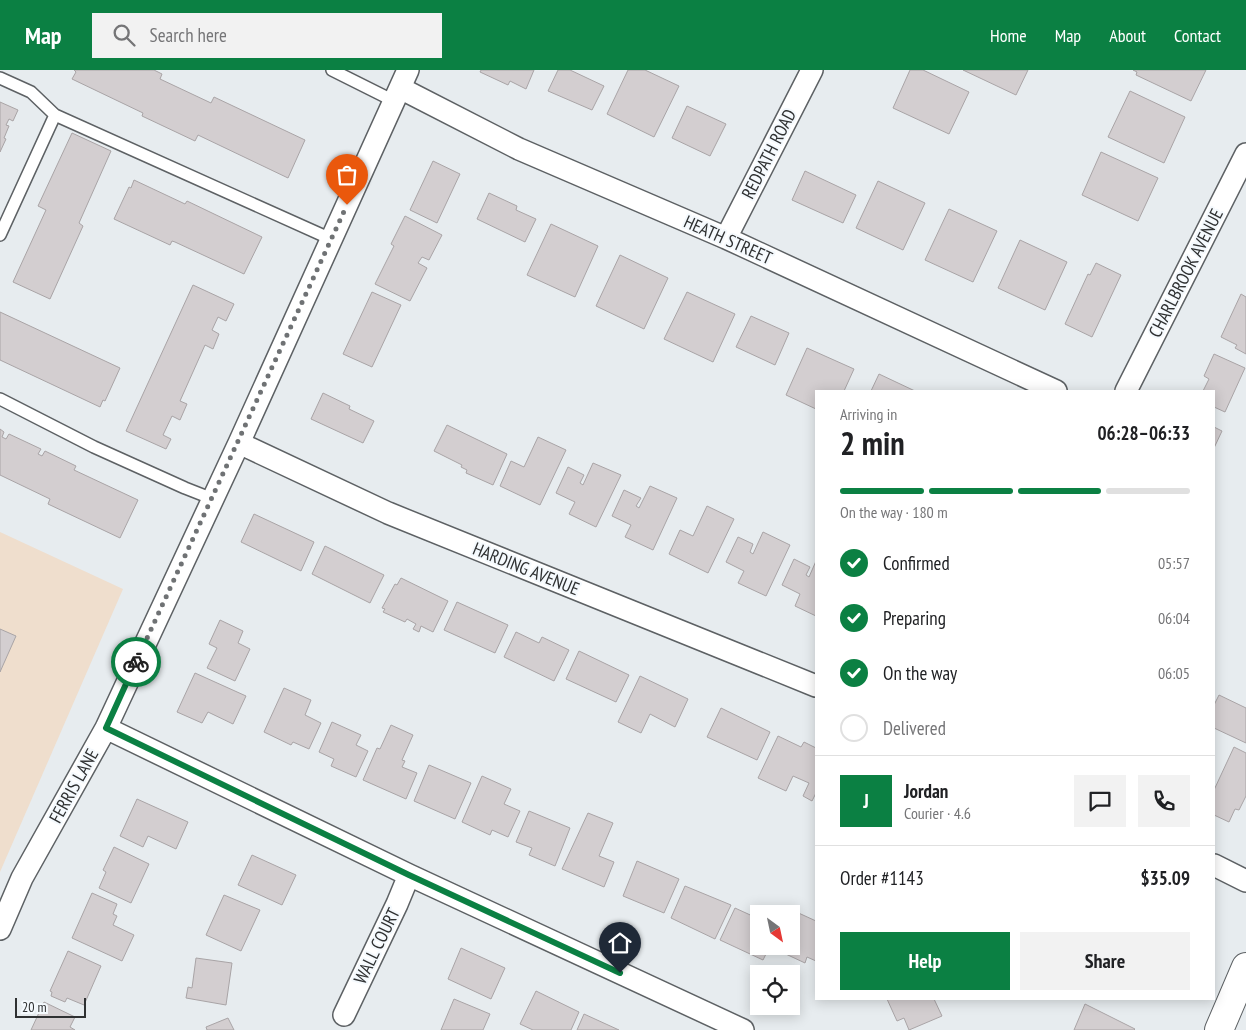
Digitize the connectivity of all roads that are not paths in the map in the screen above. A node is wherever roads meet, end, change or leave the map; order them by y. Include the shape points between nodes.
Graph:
1 (332, 70) edge
2 (812, 70) edge
3 (0, 78) edge
4 (401, 86) edge
5 (55, 115) junction
6 (1246, 154) edge
7 (0, 235) edge
8 (726, 238) junction
9 (331, 239) junction
10 (1054, 390) edge
11 (1127, 390) edge
12 (0, 399) edge
13 (239, 443) junction
14 (213, 499) junction
15 (815, 686) edge
16 (106, 728) junction
17 (1215, 866) edge
18 (409, 875) junction
19 (1246, 881) edge
20 (0, 929) edge
21 (1246, 967) edge
22 (344, 1015) dead end
23 (743, 1030) edge
24 (1218, 1030) edge

1 - 4 lane
2 - 8 street, REDPATH ROAD
3 - 5 lane via 32,92
4 - 8 street, HEATH STREET via 519,149
4 - 9 street, FERRIS LANE
5 - 7 lane
5 - 9 lane
6 - 11 street, CHARLBROOK AVENUE
8 - 10 street, HEATH STREET
9 - 13 street, FERRIS LANE
12 - 14 lane via 94,446
13 - 14 street, FERRIS LANE
13 - 15 street, HARDING AVENUE via 388,513
14 - 16 street, FERRIS LANE
16 - 18 street
16 - 20 street, FERRIS LANE via 22,878
17 - 19 street
18 - 22 street, WALL COURT
18 - 23 street
21 - 24 main road

